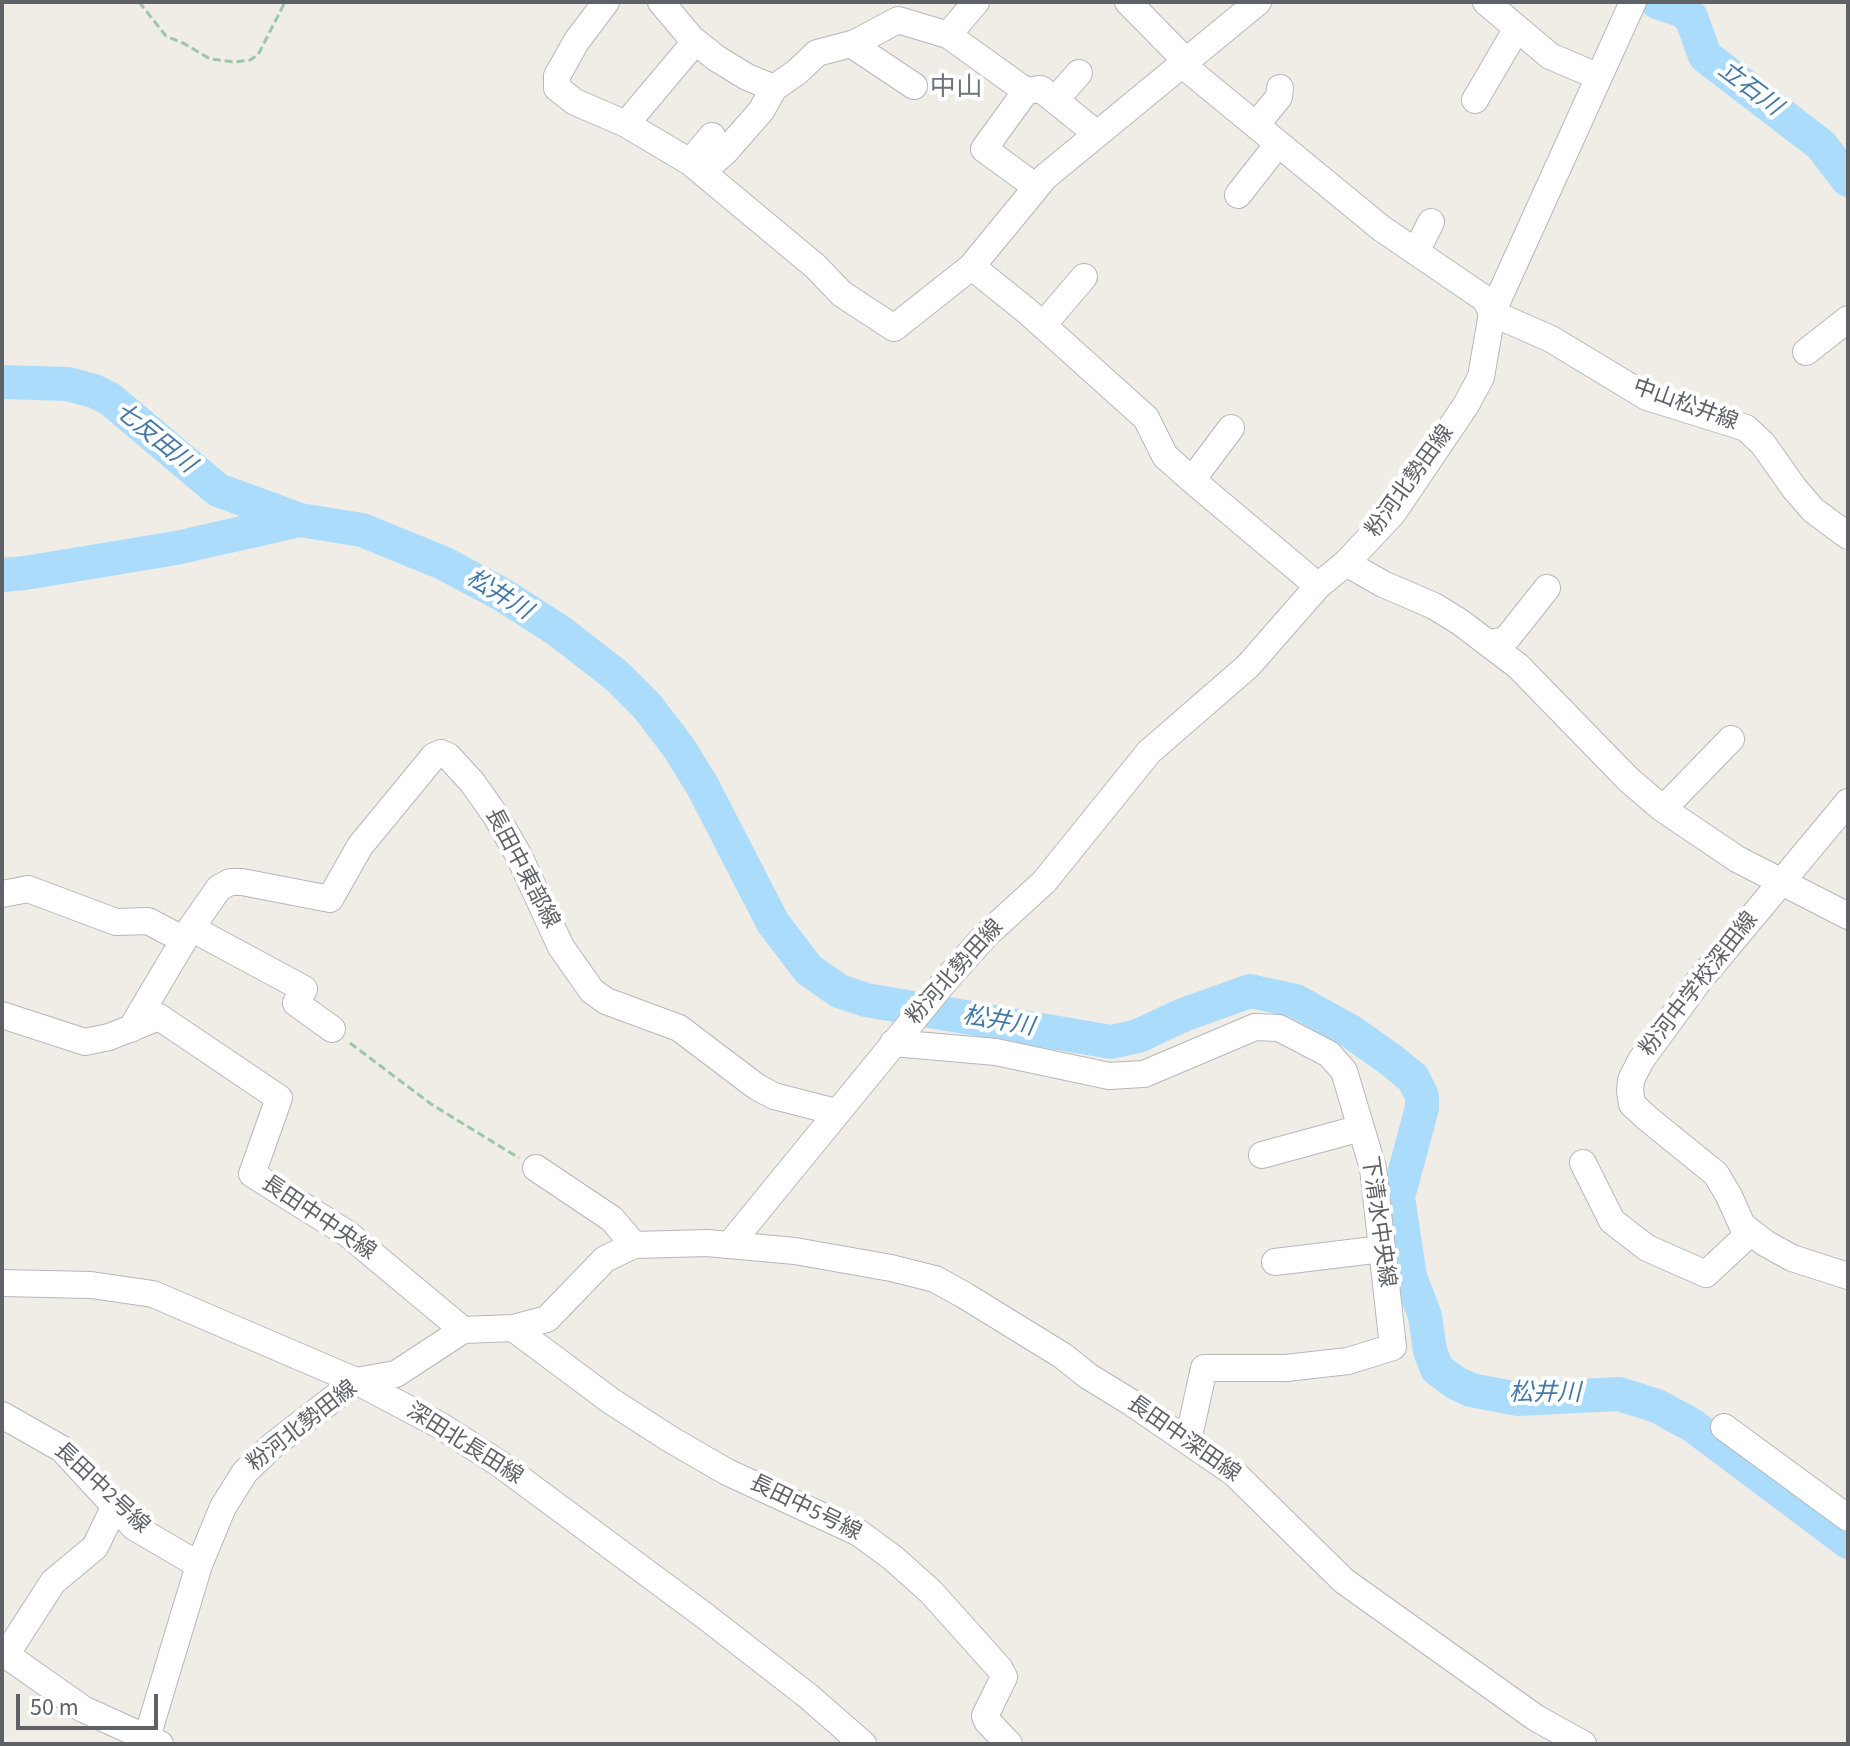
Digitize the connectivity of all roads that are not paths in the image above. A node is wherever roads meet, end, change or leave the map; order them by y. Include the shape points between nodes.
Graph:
1 (606, 2) edge
2 (661, 2) edge
3 (976, 2) edge
4 (1128, 2) edge
5 (1258, 2) edge
6 (1486, 2) edge
7 (1633, 2) edge
8 (906, 11) edge
9 (1516, 30) junction
10 (948, 35) junction
11 (695, 42) junction
12 (851, 44) junction
13 (1185, 60) junction
14 (1079, 73) dead end
15 (1599, 77) junction
16 (914, 86) dead end
17 (774, 88) junction
18 (1280, 88) dead end
19 (1026, 91) junction
20 (1055, 100) junction
21 (1475, 100) dead end
22 (626, 124) junction
23 (1256, 125) junction
24 (1097, 134) junction
25 (712, 136) dead end
26 (1278, 144) junction
27 (696, 167) junction
28 (1036, 187) junction
29 (1238, 195) dead end
30 (1431, 222) dead end
31 (1416, 252) junction
32 (971, 267) junction
33 (1084, 277) dead end
34 (1492, 313) junction
35 (1848, 319) edge
36 (1043, 325) junction
37 (1806, 352) dead end
38 (1231, 428) dead end
39 (1192, 480) junction
40 (1848, 536) edge
41 (1346, 563) junction
42 (1318, 586) junction
43 (1547, 588) dead end
44 (1488, 643) junction
45 (1731, 739) dead end
46 (1848, 802) edge
47 (1663, 809) junction
48 (1781, 881) junction
49 (2, 894) edge
50 (1848, 916) edge
51 (187, 934) junction
52 (2, 1015) edge
53 (131, 1029) junction
54 (332, 1029) road end
55 (898, 1038) junction
56 (836, 1112) junction
57 (1361, 1128) junction
58 (1262, 1155) dead end
59 (1583, 1163) dead end
60 (536, 1168) road end
61 (1751, 1232) junction
62 (731, 1243) junction
63 (634, 1245) junction
64 (1382, 1249) junction
65 (1275, 1262) dead end
66 (1848, 1276) edge
67 (2, 1283) edge
68 (513, 1328) junction
69 (463, 1330) junction
70 (356, 1381) junction
71 (2, 1415) edge
72 (1724, 1427) dead end
73 (1188, 1441) junction
74 (115, 1506) junction
75 (1848, 1518) edge
76 (199, 1565) junction
77 (4, 1653) edge
78 (151, 1741) edge
79 (863, 1744) edge
80 (1009, 1744) edge
81 (1583, 1744) edge

1 - 22 street via 576,42 557,76 557,88 575,102
2 - 11 street
3 - 10 street
4 - 13 street
5 - 13 street
6 - 9 street
7 - 15 street, 粉河北勢田線
8 - 10 street
8 - 12 street
9 - 15 street via 1550,56
9 - 21 street
10 - 19 street
11 - 17 street via 747,77
11 - 22 street
12 - 16 street
12 - 17 street via 817,53
13 - 23 street via 1185,67
13 - 24 street
14 - 20 street
15 - 34 street, 粉河北勢田線
17 - 27 street via 725,152
18 - 23 street via 1279,97
19 - 20 street via 1041,89
19 - 28 street via 984,149
20 - 24 street
22 - 27 street
23 - 26 street
24 - 28 street
25 - 27 street
26 - 29 street
26 - 31 street
27 - 32 street via 842,294 894,328
28 - 32 street
30 - 31 street
31 - 34 street via 1485,299
32 - 36 street
33 - 36 street
34 - 40 street, 中山松井線 via 1551,339 1647,397 1746,428 1813,510
34 - 41 street, 粉河北勢田線 via 1481,377 1466,405 1393,513
35 - 37 street
36 - 39 street via 1146,418 1165,456
38 - 39 street
39 - 42 street
41 - 42 street, 粉河北勢田線
41 - 44 street via 1434,606
42 - 55 street, 粉河北勢田線 via 1248,666 1149,752 1044,882 986,935
43 - 44 street via 1509,636
44 - 47 street
45 - 47 street
46 - 48 street, 粉河中学校深田線
47 - 48 street via 1737,859
48 - 50 street
48 - 61 street, 粉河中学校深田線 via 1641,1060 1630,1091 1632,1104 1716,1174 1742,1225
49 - 51 street via 28,889 116,922 148,921
51 - 53 street, 長田中東部線
51 - 54 street via 304,989 296,1003
51 - 56 street, 長田中東部線 via 219,888 230,882 330,899 360,846 441,753 472,782 496,816 561,947 592,991 679,1028 774,1096
52 - 53 street, 長田中中央線 via 85,1042
53 - 69 street, 長田中中央線 via 159,1017 279,1098 252,1174 348,1234
55 - 56 street, 粉河北勢田線
55 - 57 street, 下清水中央線 via 1109,1076 1144,1074 1255,1027 1279,1028 1329,1054 1344,1071
56 - 62 street, 粉河北勢田線
57 - 58 street
57 - 64 street, 下清水中央線 via 1373,1168
59 - 61 street via 1612,1221 1647,1248 1706,1274
60 - 63 street via 612,1219
61 - 66 street, 粉河中学校深田線 via 1792,1258
62 - 63 street
62 - 73 street, 長田中深田線 via 935,1279 1063,1356
63 - 68 street via 605,1259 547,1319
64 - 65 street
64 - 73 street, 下清水中央線 via 1393,1347 1348,1361 1286,1368 1204,1368
67 - 70 street, 深田北長田線 via 91,1285 153,1294
68 - 69 street
68 - 80 street, 長田中5号線 via 670,1439 727,1472 859,1533 893,1558 1000,1669 1004,1677 985,1716
69 - 70 street, 粉河北勢田線 via 396,1374
70 - 76 street, 粉河北勢田線 via 245,1472 223,1507
70 - 79 street, 深田北長田線 via 500,1464 705,1616
71 - 74 street, 長田中2号線 via 62,1449
72 - 75 street
73 - 81 street, 長田中深田線 via 1234,1473 1344,1581 1536,1718
74 - 76 street, 長田中2号線 via 134,1527
74 - 77 street via 95,1547 53,1582
76 - 78 street, 粉河北勢田線
77 - 78 street via 83,1709

